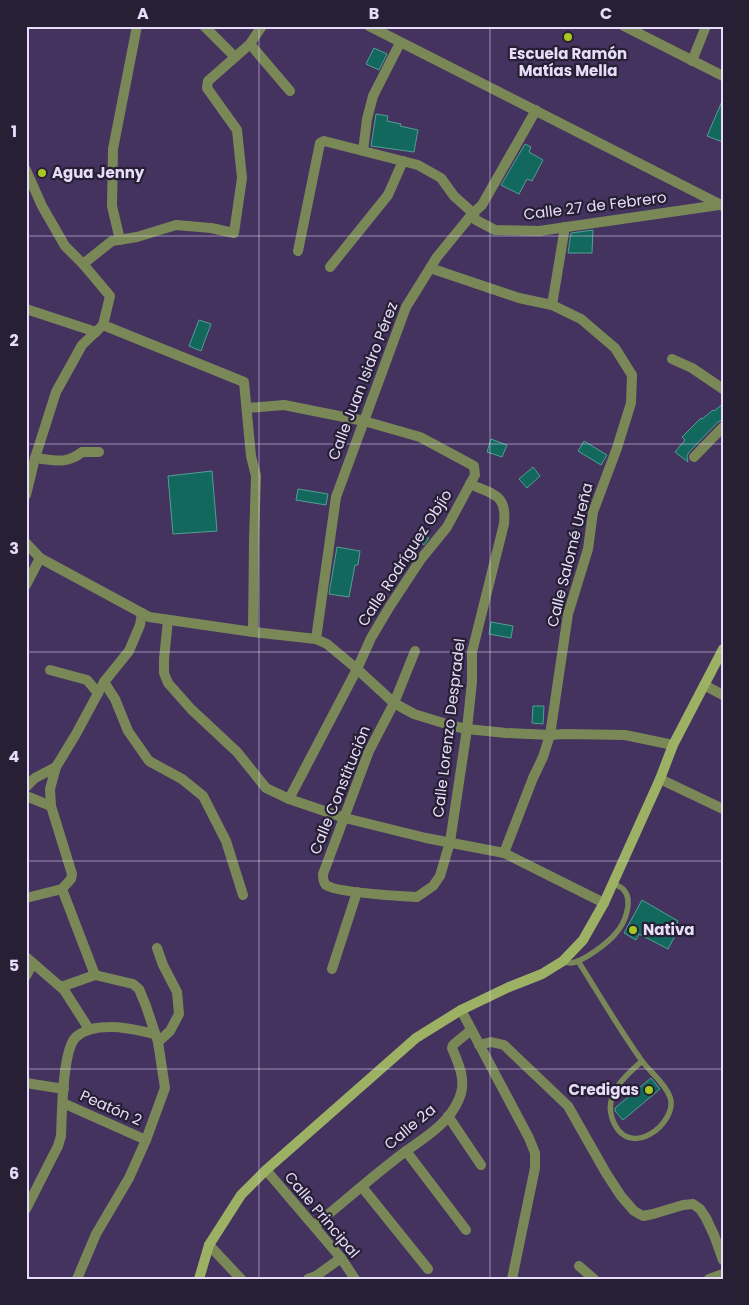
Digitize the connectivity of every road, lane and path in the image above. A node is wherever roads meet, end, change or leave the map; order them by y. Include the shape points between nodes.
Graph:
1 (137, 26) edge
2 (204, 26) edge
3 (262, 26) edge
4 (624, 26) edge
5 (706, 26) edge
6 (376, 28) edge
7 (637, 29) edge
8 (400, 43) junction
9 (250, 44) junction
10 (235, 57) junction
11 (692, 61) junction
12 (723, 76) edge
13 (290, 91) dead end
14 (536, 110) junction
15 (363, 151) junction
16 (402, 161) junction
17 (27, 170) edge
18 (721, 205) edge
19 (473, 213) junction
20 (565, 227) junction
21 (120, 240) junction
22 (298, 252) dead end
23 (83, 264) junction
24 (330, 267) dead end
25 (430, 268) junction
26 (552, 305) junction
27 (26, 309) edge
28 (100, 329) junction
29 (672, 359) dead end
30 (723, 389) edge
31 (247, 408) junction
32 (364, 421) junction
33 (723, 427) edge
34 (99, 452) dead end
35 (694, 457) dead end
36 (35, 458) junction
37 (470, 484) junction
38 (26, 495) edge
39 (26, 544) edge
40 (40, 558) junction
41 (26, 585) edge
42 (142, 613) junction
43 (168, 620) junction
44 (253, 632) junction
45 (316, 639) junction
46 (723, 649) edge
47 (415, 650) dead end
48 (357, 669) junction
49 (50, 670) dead end
50 (104, 682) junction
51 (704, 685) junction
52 (98, 693) junction
53 (723, 695) edge
54 (394, 703) junction
55 (467, 729) junction
56 (550, 735) junction
57 (673, 745) junction
58 (56, 767) junction
59 (660, 779) junction
60 (26, 787) edge
61 (26, 796) edge
62 (289, 798) junction
63 (51, 806) junction
64 (723, 809) edge
65 (344, 818) junction
66 (450, 842) junction
67 (504, 853) junction
68 (613, 883) junction
69 (62, 889) junction
70 (357, 892) junction
71 (243, 895) dead end
72 (26, 898) edge
73 (604, 903) junction
74 (157, 948) dead end
75 (30, 960) edge
76 (563, 961) junction
77 (578, 961) junction
78 (332, 970) dead end
79 (95, 974) junction
80 (26, 976) edge
81 (61, 987) junction
82 (461, 1010) junction
83 (89, 1029) junction
84 (471, 1030) junction
85 (157, 1038) junction
86 (479, 1045) junction
87 (642, 1061) junction
88 (26, 1083) edge
89 (64, 1089) junction
90 (63, 1103) junction
91 (448, 1116) junction
92 (146, 1140) junction
93 (406, 1151) junction
94 (481, 1165) dead end
95 (266, 1170) junction
96 (362, 1186) junction
97 (26, 1210) edge
98 (314, 1226) junction
99 (466, 1230) dead end
100 (209, 1245) junction
101 (341, 1258) junction
102 (723, 1260) edge
103 (579, 1266) dead end
104 (428, 1269) dead end
105 (723, 1274) edge
106 (711, 1278) edge
107 (77, 1279) edge
108 (199, 1279) edge
109 (241, 1279) edge
110 (308, 1279) edge
111 (355, 1279) edge
112 (512, 1279) edge
113 (594, 1279) edge

1 - 21 street via 113,149 112,206
2 - 10 street
3 - 9 street
4 - 7 street
5 - 11 street
6 - 8 street
7 - 11 street
8 - 14 street
8 - 15 street via 374,96
9 - 10 street
9 - 13 street
10 - 21 street via 206,84 237,130 242,178 234,233 176,226
11 - 12 street
14 - 18 street
14 - 19 street, Calle Juan Isidro Pérez via 482,205
15 - 16 street, Calle 27 de Febrero
15 - 22 street, Calle 27 de Febrero via 320,143
16 - 19 street, Calle 27 de Febrero via 418,165 441,178 454,196
16 - 24 street via 388,194
17 - 23 street via 42,206 65,246
18 - 20 street, Calle 27 de Febrero
19 - 20 street, Calle 27 de Febrero via 476,220 495,230 539,231
19 - 25 street, Calle Juan Isidro Pérez
20 - 26 street
21 - 23 street via 112,241
23 - 28 street via 110,296
25 - 26 street, Calle Salomé Ureña via 519,298
25 - 32 street, Calle Juan Isidro Pérez via 406,307
26 - 56 street, Calle Salomé Ureña via 581,319 616,348 632,375 631,403 593,512 588,549 568,614
27 - 28 street
28 - 31 street via 242,380
28 - 36 street via 82,345 56,392
29 - 30 street
31 - 32 street, Calle Rodríguez Objío via 284,405
31 - 44 street via 256,476
32 - 37 street, Calle Rodríguez Objío via 420,437 474,466 475,475
32 - 45 street, Calle Juan Isidro Pérez via 336,497
33 - 35 street
34 - 36 street via 82,452 65,461
36 - 38 street
37 - 48 street, Calle Rodríguez Objío via 446,527 390,606
37 - 55 street, Calle Lorenzo Despradel via 497,497 503,502 505,511 472,652
39 - 40 street
40 - 41 street
40 - 42 street
42 - 43 street
42 - 50 street via 129,651
43 - 44 street
43 - 62 street via 164,673 168,684 237,752 266,788
44 - 45 street
45 - 48 street
46 - 51 main road
47 - 54 street, Calle Constitución
48 - 54 street
48 - 62 street, Calle Rodríguez Objío
49 - 52 street via 87,680
50 - 52 street
50 - 71 street via 128,730 149,761 182,779 202,796 226,841
51 - 53 street
51 - 57 main road
52 - 58 street
54 - 55 street via 414,714
54 - 65 street, Calle Constitución via 369,750
55 - 56 street
55 - 66 street, Calle Lorenzo Despradel
56 - 57 street via 625,735
56 - 67 street, Calle Salomé Ureña
57 - 59 main road
58 - 60 street
58 - 63 street via 50,789
59 - 64 street
59 - 68 main road
61 - 63 street
62 - 65 street
63 - 69 street via 72,874
65 - 66 street
65 - 70 street, Calle Constitución via 323,881 327,886
66 - 67 street
66 - 70 street, Calle Lorenzo Despradel via 440,876 433,886 417,897
67 - 73 street
68 - 73 main road
68 - 77 lane via 624,889 628,910 616,933
69 - 72 street
69 - 79 street
70 - 78 street
73 - 76 main road via 583,940
74 - 85 street via 177,992 179,1014 170,1031
75 - 80 street
75 - 81 street
76 - 77 lane
76 - 82 main road via 542,974
77 - 87 lane
79 - 81 street
79 - 85 street via 133,984 139,989
81 - 83 street
82 - 84 street
82 - 95 main road via 416,1038
83 - 85 street via 109,1026
83 - 89 street via 76,1037 70,1046
84 - 86 street
84 - 91 street, Calle 2a via 452,1048 463,1087
85 - 92 street via 165,1088
86 - 102 street via 491,1042 504,1045 568,1106 606,1173 634,1211 643,1216 683,1204 693,1204 700,1209
86 - 112 street via 535,1153 535,1168
87 - 87 lane via 622,1078 610,1104 615,1128 624,1136 637,1139 658,1129 670,1108 665,1088
88 - 89 street
89 - 90 street
90 - 92 street, Peatón 2
90 - 97 street via 58,1146
91 - 93 street, Calle 2a
91 - 94 street
92 - 107 street via 129,1178 96,1234
93 - 96 street, Calle 2a
93 - 99 street
95 - 98 street, Calle Principal
95 - 100 main road via 241,1195
96 - 98 street, Calle 2a
96 - 104 street
98 - 101 street, Calle Principal
100 - 108 main road
100 - 109 street
101 - 110 street
101 - 111 street, Calle Principal
103 - 113 street
105 - 106 street

